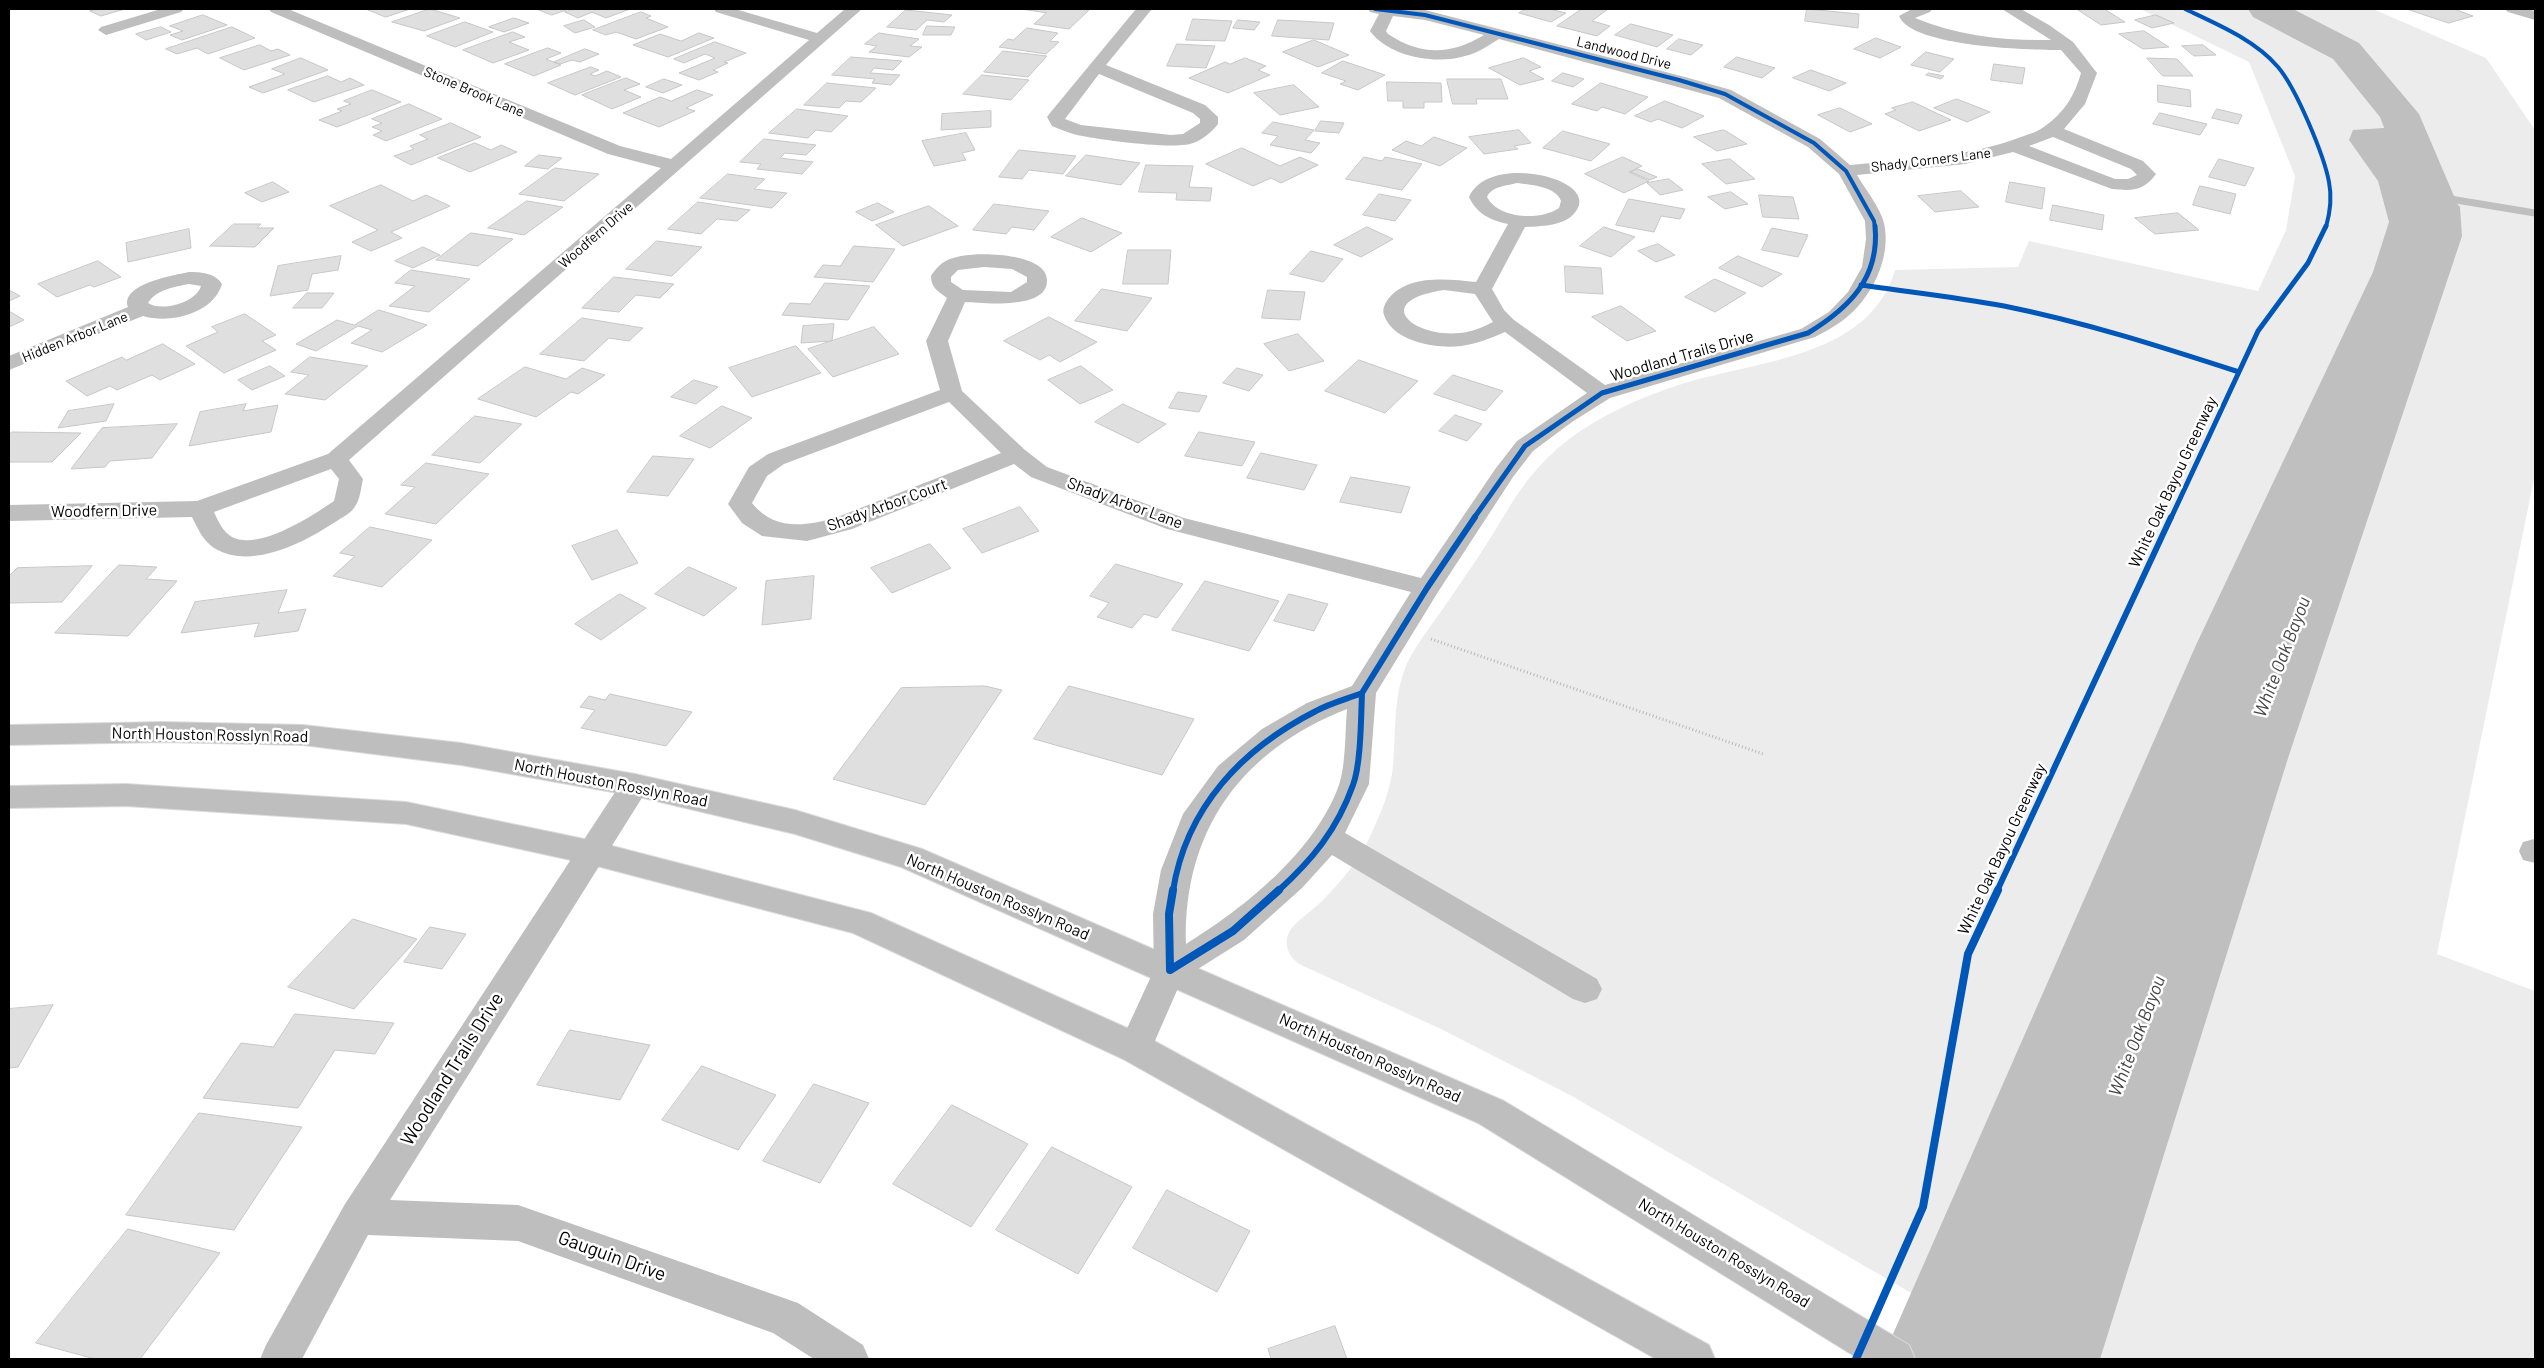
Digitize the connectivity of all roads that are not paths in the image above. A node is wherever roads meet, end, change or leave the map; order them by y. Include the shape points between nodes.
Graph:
1 (176, 9) edge
2 (276, 9) edge
3 (720, 9) edge
4 (854, 9) edge
5 (1144, 9) edge
6 (1381, 9) edge
7 (1925, 9) edge
8 (2010, 9) edge
9 (2513, 9) edge
10 (2535, 16) edge
11 (106, 30) dead end
12 (1498, 33) junction
13 (819, 38) junction
14 (2067, 45) junction
15 (1096, 67) junction
16 (2052, 130) junction
17 (2015, 147) junction
18 (676, 165) junction
19 (1846, 171) junction
20 (1519, 221) dead end
21 (1482, 289) junction
22 (958, 296) dead end
23 (142, 309) dead end
24 (1507, 324) junction
25 (9, 364) edge
26 (952, 393) junction
27 (1602, 394) junction
28 (1016, 455) junction
29 (336, 459) junction
30 (200, 509) junction
31 (9, 513) edge
32 (1427, 588) junction
33 (1362, 692) junction
34 (9, 735) edge
35 (635, 785) junction
36 (9, 797) edge
37 (1328, 838) junction
38 (589, 852) junction
39 (1170, 970) junction
40 (1585, 989) dead end
41 (1135, 1048) junction
42 (358, 1217) junction
43 (280, 1359) edge
44 (849, 1359) edge
45 (1695, 1359) edge
46 (1895, 1359) edge

1 - 11 street
2 - 18 street, Stone Brook Lane via 614,150
3 - 13 street
4 - 13 street, Woodfern Drive
5 - 15 street
6 - 12 street, Landwood Drive via 1425,15
6 - 12 street, Landwood Drive via 1380,37 1427,54 1459,54
7 - 14 street via 1907,16 1909,21 1921,27 1992,44
8 - 14 street, Shady Corners Lane via 2047,28
9 - 10 street
12 - 19 street, Landwood Drive via 1725,94 1814,143
13 - 18 street, Woodfern Drive
14 - 16 street, Shady Corners Lane via 2089,73 2086,88 2075,107
15 - 15 street via 1199,109 1209,116 1210,124 1187,139 1171,140 1078,130 1058,122 1056,116
16 - 17 street, Shady Corners Lane
16 - 17 street via 2137,165 2147,174 2142,181 2129,185 2112,184
17 - 19 street, Shady Corners Lane via 1990,154
18 - 29 street, Woodfern Drive
19 - 27 street, Woodland Trails Drive via 1874,221 1876,239 1872,267 1856,295 1836,316 1808,333
20 - 21 street
21 - 24 street via 1496,313
21 - 24 street via 1444,284 1412,289 1397,300 1392,313 1407,330 1439,340 1474,338
22 - 26 street, Shady Arbor Lane via 936,341
23 - 25 street, Hidden Arbor Lane
24 - 27 street
26 - 28 street, Shady Arbor Lane
26 - 28 street, Shady Arbor Court via 776,459 757,472 740,504 751,518 771,530 806,533 843,524
27 - 32 street, Woodland Trails Drive via 1525,446
28 - 32 street, Shady Arbor Lane via 1039,472 1176,524
29 - 30 street, Woodfern Drive
29 - 30 street via 351,479 345,504 320,523 292,537 240,548 224,543 213,533
30 - 31 street, Woodfern Drive
32 - 33 street, Woodland Trails Drive
33 - 37 street, Woodland Trails Drive via 1354,784
33 - 39 street via 1318,710 1272,736 1228,774 1194,822 1176,870 1169,914
34 - 35 street, North Houston Rosslyn Road via 162,732 303,735 461,754
35 - 38 street, Woodland Trails Drive
35 - 39 street, North Houston Rosslyn Road via 795,822 911,858
36 - 38 street via 126,795 406,814
37 - 39 street, Woodland Trails Drive via 1291,879 1234,931
37 - 40 street
38 - 41 street via 860,922
38 - 42 street, Woodland Trails Drive
39 - 41 street
39 - 46 street, North Houston Rosslyn Road via 1491,1112
41 - 45 street
42 - 43 street, Woodland Trails Drive
42 - 44 street, Gauguin Drive via 518,1223 784,1317

